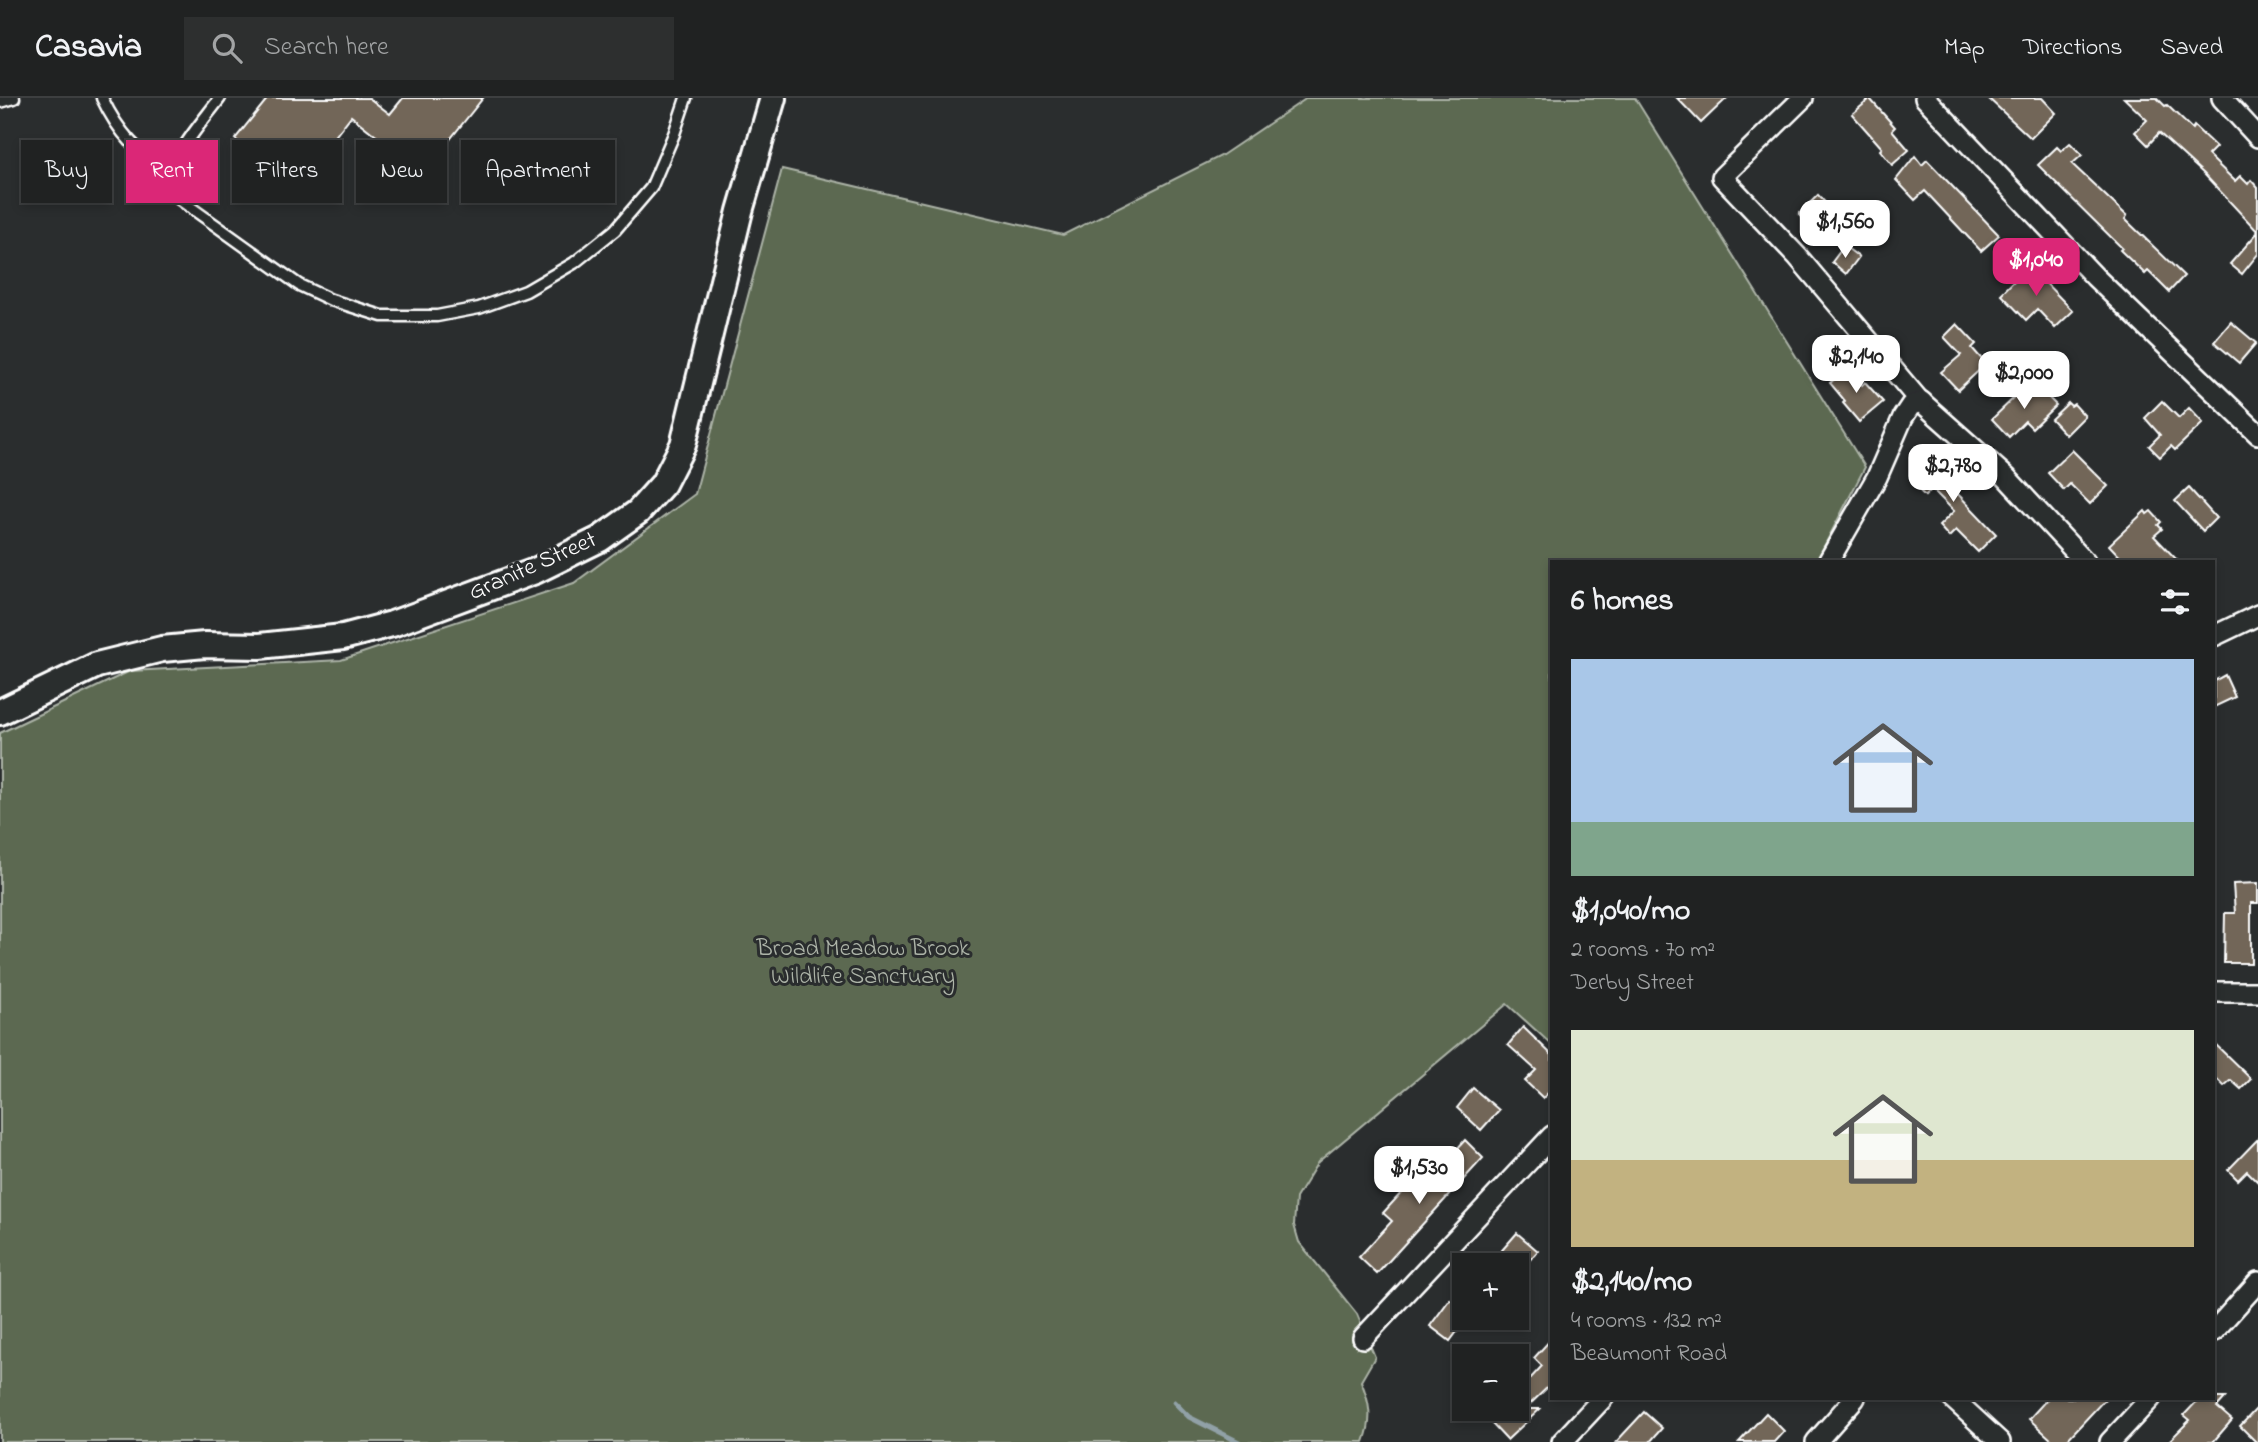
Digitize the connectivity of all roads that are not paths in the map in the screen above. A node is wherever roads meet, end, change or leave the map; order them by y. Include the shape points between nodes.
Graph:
1 (14, 98) edge
2 (102, 98) edge
3 (220, 98) edge
4 (686, 98) edge
5 (773, 98) edge
6 (1803, 98) edge
7 (1925, 98) edge
8 (2222, 98) edge
9 (0, 102) edge
10 (2258, 137) edge
11 (127, 140) edge
12 (189, 140) edge
13 (185, 203) edge
14 (1922, 402) junction
15 (2258, 434) edge
16 (1829, 560) edge
17 (2083, 560) edge
18 (2258, 615) edge
19 (2215, 636) edge
20 (0, 712) edge
21 (2215, 992) edge
22 (2258, 992) edge
23 (1550, 1138) edge
24 (2258, 1282) edge
25 (2215, 1330) edge
26 (1363, 1338) dead end
27 (1601, 1400) edge
28 (1853, 1400) edge
29 (1954, 1400) edge
30 (2149, 1400) edge
31 (1562, 1442) edge
32 (1816, 1442) edge
33 (2000, 1442) edge
34 (2110, 1442) edge

1 - 9 lane
2 - 11 lane
3 - 12 lane
4 - 13 lane via 651,188 615,230 574,263 526,291 437,316 382,316 331,300 299,285
5 - 20 street, Granite Street via 740,211 683,445 663,484 638,513 600,539 535,571 392,624 343,637 274,645 162,649 97,665
6 - 14 street via 1723,177
7 - 15 street via 2095,277
8 - 10 street
14 - 16 street via 1911,405 1903,417 1877,477
14 - 17 street via 2006,477
18 - 19 street
21 - 22 street
23 - 26 street
24 - 25 street
27 - 31 street
28 - 32 street
29 - 33 street
30 - 34 street

